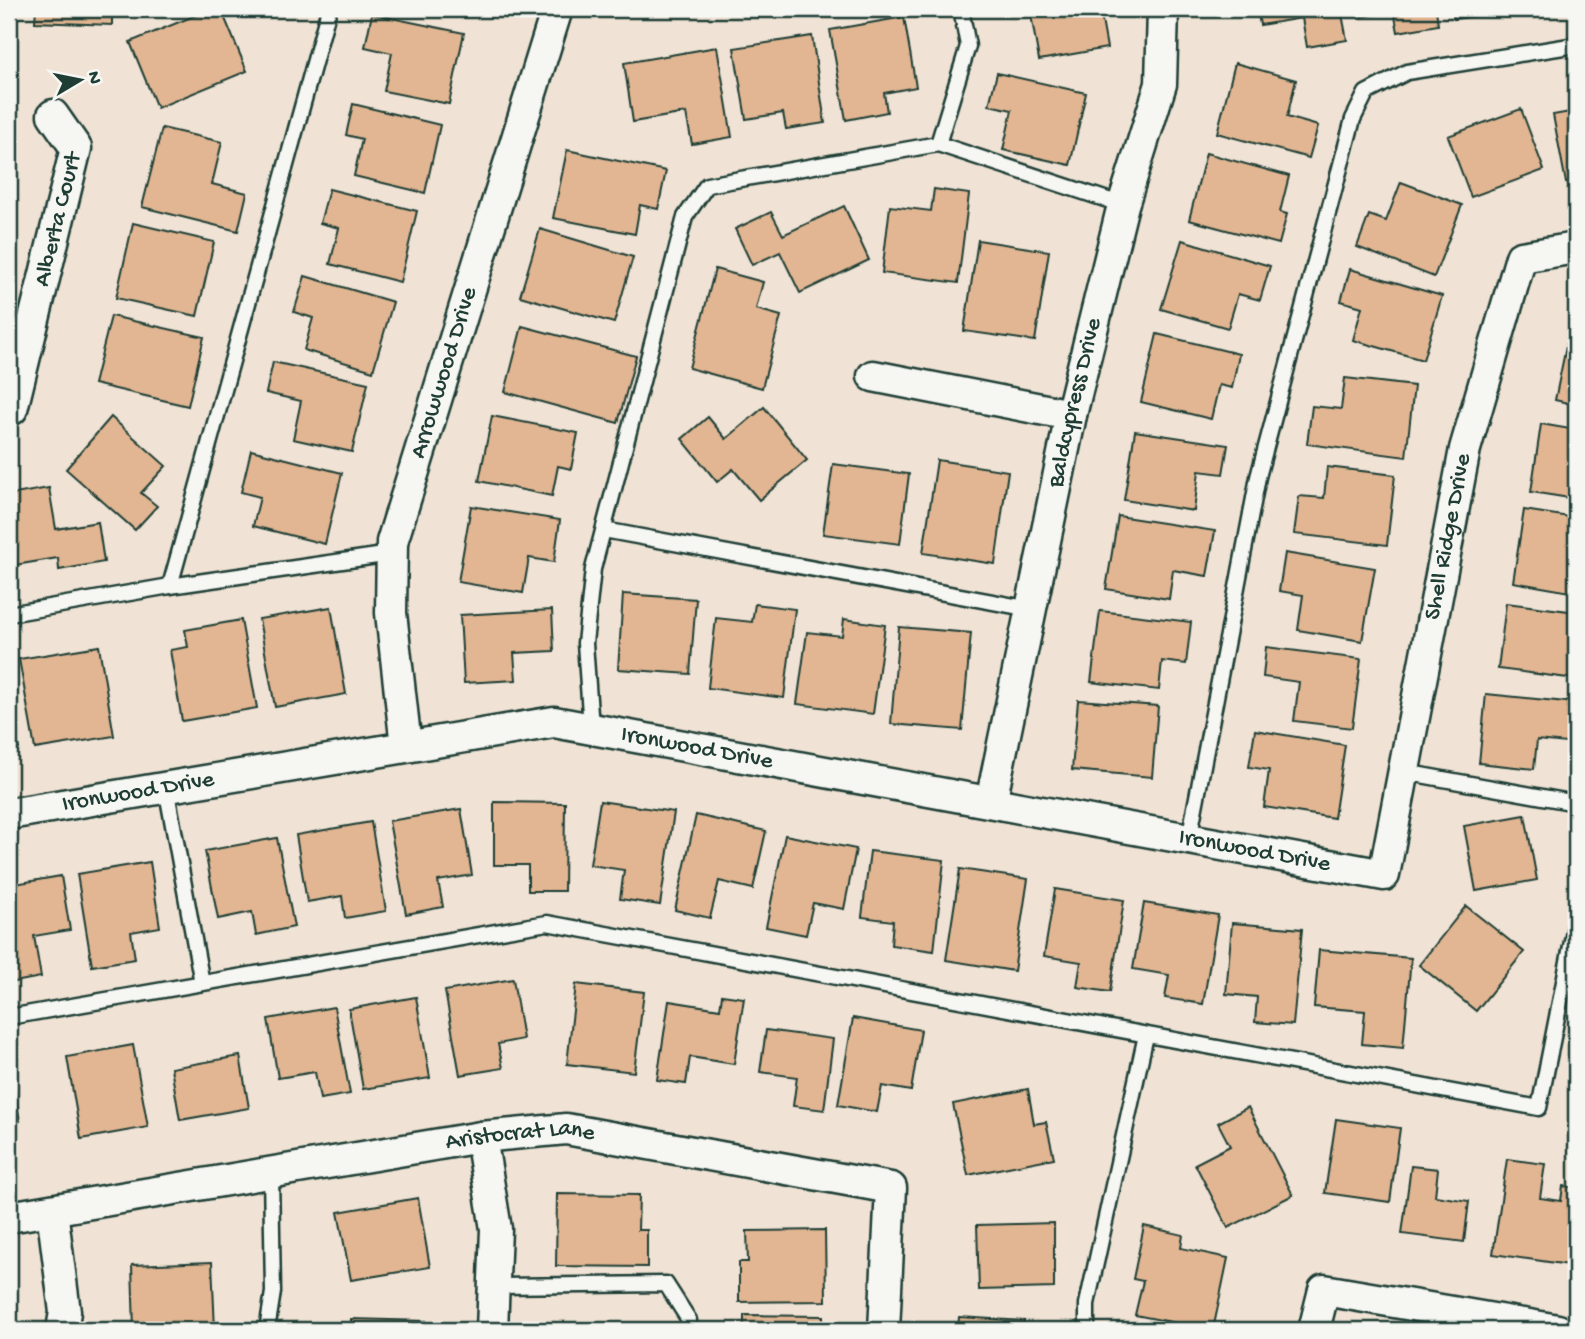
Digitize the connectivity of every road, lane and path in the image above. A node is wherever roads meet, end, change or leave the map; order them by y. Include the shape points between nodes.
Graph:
1 (329, 9) edge
2 (557, 9) edge
3 (961, 9) edge
4 (1163, 9) edge
5 (1576, 45) edge
6 (53, 115) dead end
7 (938, 144) junction
8 (1124, 205) junction
9 (1576, 248) edge
10 (873, 376) dead end
11 (9, 409) edge
12 (1071, 415) junction
13 (604, 530) junction
14 (391, 554) junction
15 (170, 586) junction
16 (1031, 609) junction
17 (9, 614) edge
18 (591, 728) junction
19 (406, 746) junction
20 (1404, 772) junction
21 (166, 787) junction
22 (991, 802) junction
23 (1576, 803) edge
24 (9, 814) edge
25 (1189, 839) junction
26 (1384, 875) joint
27 (1576, 921) edge
28 (202, 984) junction
29 (9, 1017) edge
30 (1146, 1035) junction
31 (481, 1137) junction
32 (271, 1173) junction
33 (52, 1210) junction
34 (9, 1217) edge
35 (494, 1286) junction
36 (1498, 1325) edge
37 (62, 1330) edge
38 (267, 1330) edge
39 (492, 1330) edge
40 (689, 1330) edge
41 (884, 1330) edge
42 (1087, 1330) edge
43 (1314, 1330) edge
44 (1558, 1330) edge

1 - 15 lane
2 - 14 street, Arrowwood Drive
3 - 7 lane via 968,47
4 - 8 street, Baldcypress Drive via 1161,83
5 - 25 lane via 1407,72 1366,93 1357,110 1258,477
6 - 11 street, Alberta Court via 76,148
7 - 8 lane
7 - 13 lane via 708,185 685,217
8 - 12 street, Baldcypress Drive
9 - 20 street, Shell Ridge Drive via 1521,257 1465,449
10 - 12 street
12 - 16 street, Baldcypress Drive
13 - 16 lane
13 - 18 lane via 593,569 585,643
14 - 15 lane
14 - 19 street, Arrowwood Drive via 391,613
15 - 17 lane
16 - 22 street, Baldcypress Drive
18 - 19 street, Ironwood Drive via 554,722
18 - 22 street, Ironwood Drive
19 - 21 street, Ironwood Drive
20 - 23 lane
20 - 26 street, Shell Ridge Drive
21 - 24 street, Ironwood Drive
21 - 28 lane
22 - 25 street, Ironwood Drive
25 - 26 street, Ironwood Drive
27 - 30 lane via 1539,1108
28 - 29 lane
28 - 30 lane via 547,923
30 - 42 lane via 1087,1304
31 - 32 street, Aristocrat Lane
31 - 35 street via 496,1229
31 - 41 street, Aristocrat Lane via 566,1129 891,1188
32 - 33 street, Aristocrat Lane
32 - 38 lane via 273,1292
33 - 34 street, Aristocrat Lane
33 - 37 street via 65,1312
35 - 39 street
35 - 40 lane via 666,1283 689,1320
36 - 43 street via 1324,1290
36 - 44 street

